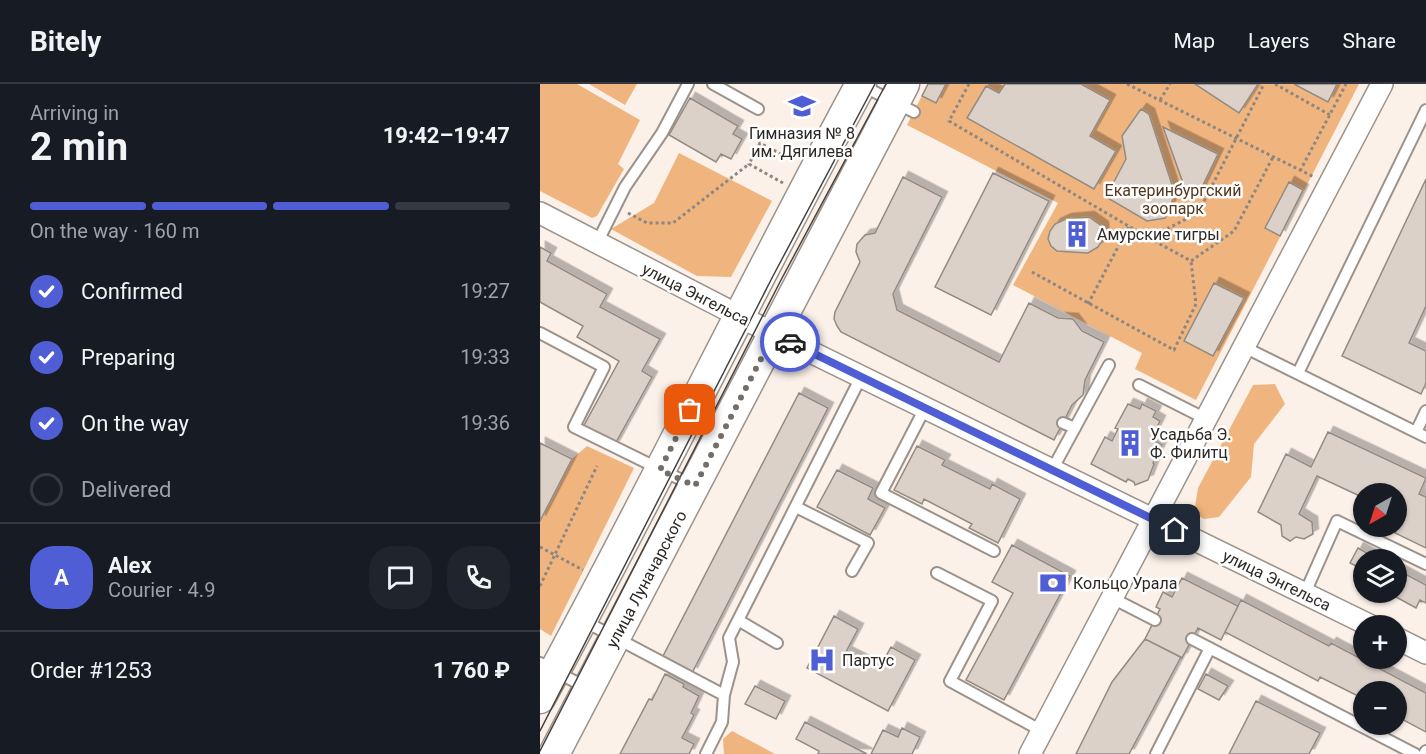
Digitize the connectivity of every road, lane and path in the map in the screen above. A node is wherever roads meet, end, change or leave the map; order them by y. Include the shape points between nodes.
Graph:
1 (688, 84) edge
2 (713, 84) edge
3 (969, 84) edge
4 (1127, 84) edge
5 (1170, 84) edge
6 (1264, 84) edge
7 (1275, 84) edge
8 (1346, 84) edge
9 (1382, 84) edge
10 (861, 85) edge
11 (904, 99) edge
12 (1160, 100) junction
13 (758, 109) dead end
14 (1426, 110) edge
15 (1330, 115) junction
16 (1236, 138) junction
17 (1273, 157) junction
18 (795, 162) dead end
19 (749, 164) junction
20 (1300, 171) junction
21 (1312, 176) dead end
22 (784, 183) dead end
23 (616, 206) junction
24 (540, 213) edge
25 (1129, 226) junction
26 (1149, 238) junction
27 (597, 243) junction
28 (1191, 261) junction
29 (1032, 273) dead end
30 (1088, 304) junction
31 (739, 315) junction
32 (540, 333) edge
33 (774, 334) junction
34 (1244, 346) junction
35 (1109, 365) dead end
36 (1298, 373) junction
37 (861, 377) junction
38 (1139, 385) dead end
39 (925, 408) junction
40 (1426, 411) edge
41 (1206, 418) junction
42 (1063, 423) dead end
43 (1075, 428) junction
44 (1421, 434) edge
45 (597, 466) dead end
46 (660, 470) junction
47 (1052, 470) junction
48 (695, 486) junction
49 (796, 507) junction
50 (1154, 520) junction
51 (540, 547) edge
52 (994, 551) dead end
53 (555, 555) junction
54 (1426, 564) edge
55 (852, 572) dead end
56 (589, 573) dead end
57 (937, 573) dead end
58 (540, 586) edge
59 (1305, 593) junction
60 (1112, 598) junction
61 (1353, 617) edge
62 (583, 620) junction
63 (738, 620) junction
64 (1155, 620) dead end
65 (615, 638) junction
66 (1192, 639) dead end
67 (777, 643) dead end
68 (1407, 643) edge
69 (1210, 648) junction
70 (1426, 652) edge
71 (548, 667) edge
72 (588, 689) junction
73 (724, 695) junction
74 (540, 698) edge
75 (1042, 730) junction
76 (554, 754) edge
77 (706, 754) edge
78 (1030, 754) edge
79 (1156, 754) edge
80 (1415, 754) edge

1 - 23 lane
2 - 13 lane
3 - 25 path via 949,121
4 - 12 path
5 - 12 path
6 - 16 path
7 - 15 path
8 - 15 path
9 - 34 street
10 - 11 lane
10 - 31 main road
11 - 33 main road, улица Луначарского
12 - 16 path
14 - 36 lane
15 - 20 path
16 - 17 path
16 - 26 path via 1198,213
17 - 20 path
17 - 28 path via 1234,231
18 - 19 path via 760,143
19 - 22 path
19 - 23 path via 674,223 647,223
20 - 21 path
23 - 27 lane
24 - 27 street, улица Энгельса
25 - 26 path
25 - 30 path
26 - 28 path
27 - 31 street, улица Энгельса
28 - 30 path via 1196,304 1174,350
29 - 30 path
31 - 33 street, улица Энгельса
31 - 46 main road
32 - 46 lane via 604,367 574,427
33 - 37 street, улица Энгельса
33 - 48 main road, улица Луначарского
34 - 36 lane
34 - 41 street
35 - 43 lane
36 - 44 lane
37 - 39 street, улица Энгельса
37 - 49 lane
38 - 41 lane
39 - 47 street, улица Энгельса
39 - 52 lane via 881,493
40 - 44 lane
41 - 50 street
42 - 43 lane
43 - 47 lane
45 - 53 path
46 - 48 lane
46 - 62 main road
47 - 50 street, улица Энгельса
48 - 65 main road, улица Луначарского
49 - 55 lane via 868,543
49 - 63 lane
50 - 59 street, улица Энгельса
50 - 60 street
51 - 53 path
53 - 56 path
53 - 58 path
54 - 59 lane via 1337,521
57 - 75 lane via 992,601 950,681
59 - 61 street, улица Энгельса
60 - 64 lane
60 - 75 street
62 - 65 lane
62 - 71 main road
63 - 67 lane
63 - 73 lane via 729,638 733,662
65 - 72 main road, улица Луначарского
65 - 73 lane
66 - 69 lane
68 - 70 street
69 - 79 lane
69 - 80 lane
71 - 72 lane
71 - 74 main road
72 - 76 main road, улица Луначарского
73 - 77 lane via 722,722
75 - 78 street

